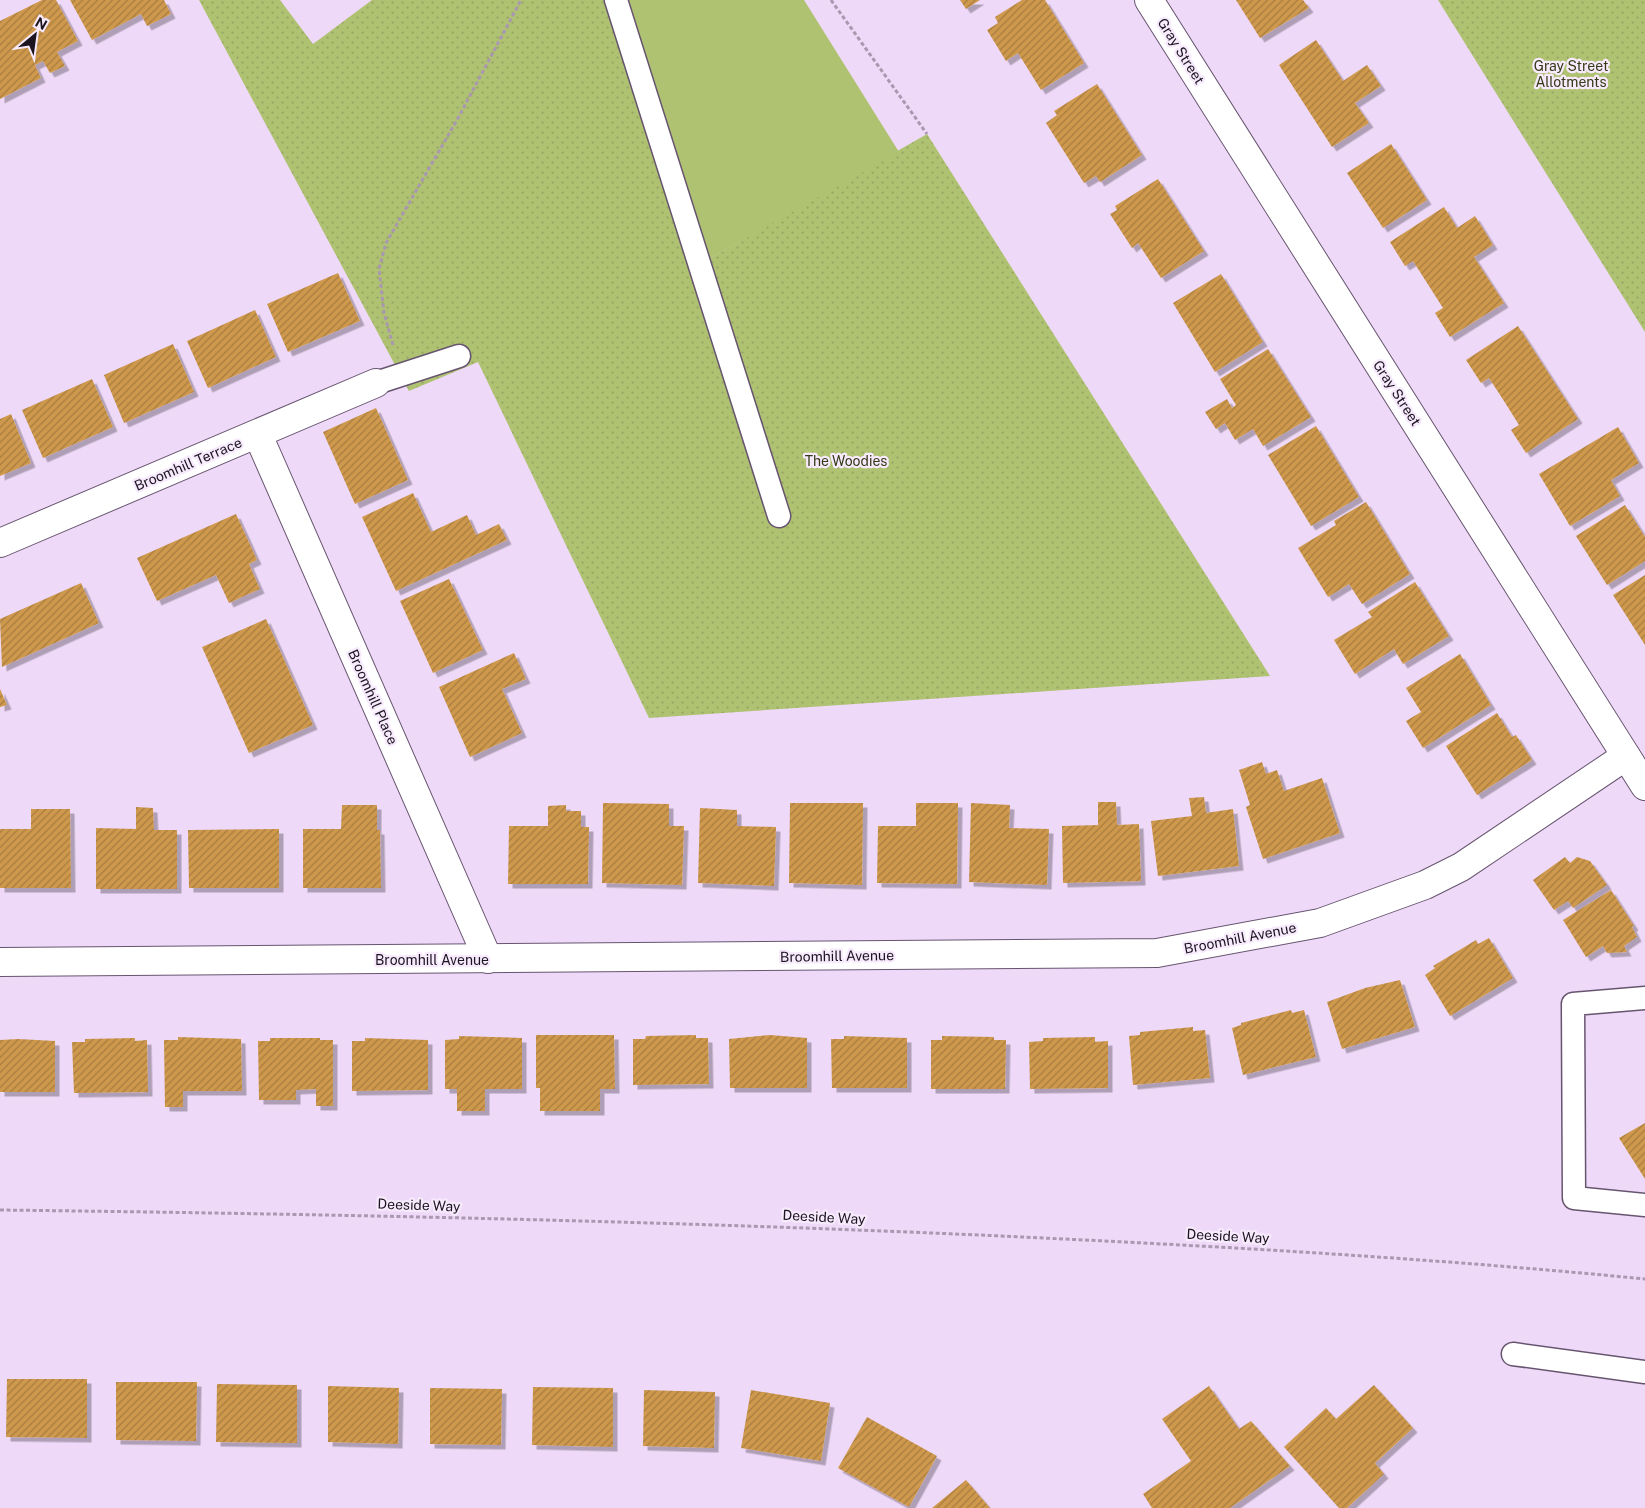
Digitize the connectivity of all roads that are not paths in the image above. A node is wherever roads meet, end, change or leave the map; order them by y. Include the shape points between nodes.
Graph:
1 (616, 0) edge
2 (1149, 0) edge
3 (458, 356) dead end
4 (376, 383) joint
5 (258, 434) junction
6 (779, 516) dead end
7 (0, 543) edge
8 (1626, 756) junction
9 (1645, 786) edge
10 (488, 959) junction
11 (0, 962) edge
12 (1645, 998) edge
13 (1645, 1205) edge
14 (1513, 1354) dead end
15 (1645, 1372) edge

1 - 6 lane
2 - 8 street, Gray Street
3 - 4 lane
4 - 5 street, Broomhill Terrace
5 - 7 street, Broomhill Terrace
5 - 10 street, Broomhill Place
8 - 9 street, Gray Street
8 - 10 street, Broomhill Avenue via 1461,867 1425,885 1320,923 1157,954
10 - 11 street, Broomhill Avenue
12 - 13 lane via 1573,1004 1574,1198
14 - 15 lane

